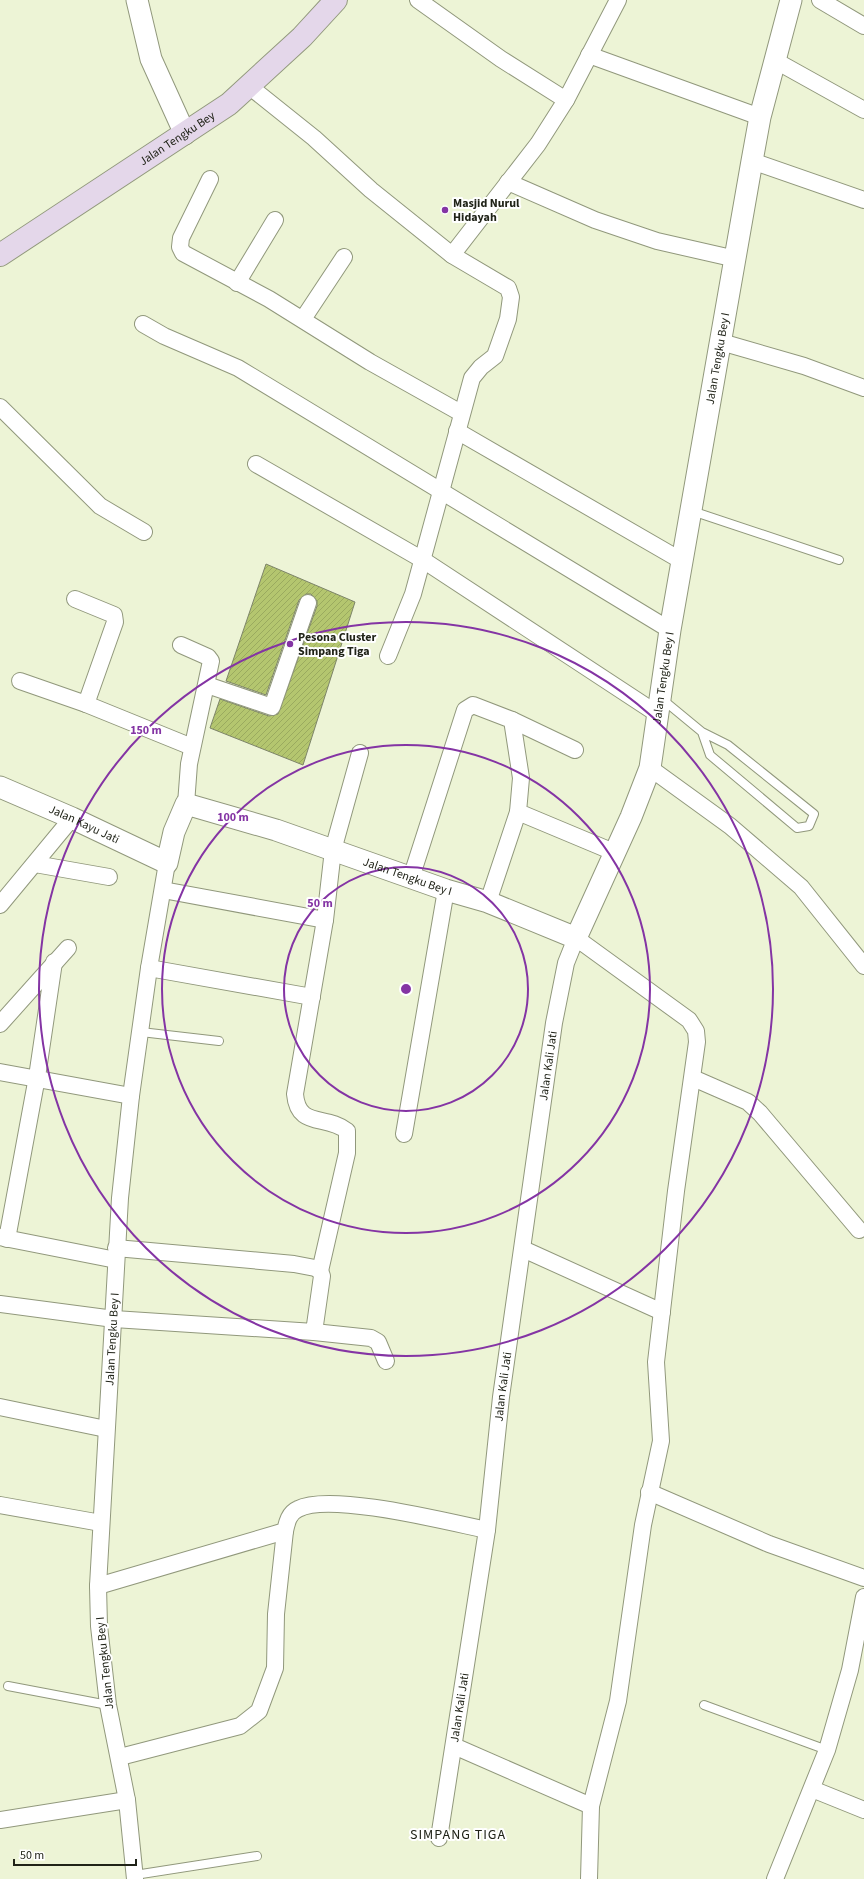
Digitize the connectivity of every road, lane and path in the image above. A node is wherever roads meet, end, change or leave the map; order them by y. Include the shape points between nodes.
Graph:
1 (137, 0) edge
2 (336, 0) edge
3 (418, 0) edge
4 (618, 0) edge
5 (791, 0) edge
6 (820, 0) edge
7 (864, 26) edge
8 (589, 55) junction
9 (776, 61) junction
10 (249, 86) junction
11 (566, 100) junction
12 (864, 110) edge
13 (760, 116) junction
14 (185, 134) junction
15 (752, 161) junction
16 (210, 179) dead end
17 (508, 182) junction
18 (864, 200) edge
19 (275, 220) dead end
20 (452, 255) junction
21 (0, 256) edge
22 (344, 257) dead end
23 (736, 259) junction
24 (237, 283) junction
25 (303, 319) junction
26 (143, 324) dead end
27 (721, 342) junction
28 (864, 388) edge
29 (0, 407) edge
30 (461, 413) junction
31 (457, 431) junction
32 (256, 464) dead end
33 (440, 491) junction
34 (692, 511) junction
35 (144, 532) dead end
36 (423, 560) junction
37 (839, 560) dead end
38 (682, 561) junction
39 (76, 599) dead end
40 (308, 604) dead end
41 (670, 630) junction
42 (181, 645) dead end
43 (388, 656) dead end
44 (20, 681) dead end
45 (207, 685) junction
46 (86, 704) junction
47 (660, 707) junction
48 (512, 720) junction
49 (702, 732) junction
50 (192, 747) junction
51 (575, 750) dead end
52 (360, 753) dead end
53 (650, 768) junction
54 (0, 787) edge
55 (186, 804) junction
56 (518, 812) junction
57 (72, 818) junction
58 (333, 850) junction
59 (616, 853) junction
60 (167, 863) junction
61 (35, 864) junction
62 (109, 877) dead end
63 (411, 878) junction
64 (163, 890) junction
65 (446, 890) junction
66 (488, 902) junction
67 (0, 905) edge
68 (325, 920) junction
69 (576, 938) junction
70 (68, 948) dead end
71 (54, 962) junction
72 (864, 966) edge
73 (149, 968) junction
74 (312, 997) junction
75 (0, 1024) edge
76 (141, 1032) junction
77 (219, 1041) dead end
78 (0, 1072) edge
79 (37, 1077) junction
80 (693, 1078) junction
81 (131, 1096) junction
82 (404, 1134) dead end
83 (859, 1230) dead end
84 (4, 1238) edge
85 (523, 1249) junction
86 (116, 1254) junction
87 (320, 1270) junction
88 (0, 1304) edge
89 (662, 1312) junction
90 (114, 1319) junction
91 (314, 1332) junction
92 (386, 1361) dead end
93 (0, 1407) edge
94 (106, 1429) junction
95 (649, 1492) junction
96 (0, 1505) edge
97 (101, 1522) junction
98 (487, 1530) junction
99 (285, 1531) junction
100 (864, 1578) edge
101 (98, 1586) junction
102 (864, 1597) edge
103 (858, 1659) edge
104 (8, 1686) dead end
105 (108, 1705) junction
106 (704, 1705) dead end
107 (454, 1746) junction
108 (827, 1750) junction
109 (120, 1756) junction
110 (812, 1789) junction
111 (127, 1800) junction
112 (591, 1806) junction
113 (864, 1810) edge
114 (0, 1820) edge
115 (439, 1838) dead end
116 (257, 1856) dead end
117 (135, 1877) edge
118 (589, 1879) edge
119 (775, 1879) edge

1 - 14 street via 151,59
2 - 10 main road, Jalan Tengku Bey via 302,37
3 - 11 street via 501,59
4 - 8 street
5 - 9 street, Jalan Tengku Bey I
6 - 7 street
8 - 11 street
8 - 13 street
9 - 12 street
9 - 13 street, Jalan Tengku Bey I
10 - 14 main road, Jalan Tengku Bey via 229,104
10 - 20 street
11 - 17 street via 538,144
13 - 15 street, Jalan Tengku Bey I
14 - 21 main road, Jalan Tengku Bey
15 - 18 street
15 - 23 street, Jalan Tengku Bey I
16 - 24 street via 181,238 180,247 183,253 192,259
17 - 20 street
17 - 23 street via 595,220 650,239
19 - 24 street
20 - 30 street via 508,288 511,297 508,319 495,356 472,378
22 - 25 street
23 - 27 street, Jalan Tengku Bey I
24 - 25 street
25 - 30 street via 382,369
26 - 33 street via 164,336 238,368
27 - 28 street via 804,366
27 - 34 street, Jalan Tengku Bey I
29 - 35 street via 100,506
30 - 31 street
31 - 33 street
31 - 38 street
32 - 36 street
33 - 36 street
33 - 41 street
34 - 37 lane
34 - 38 street, Jalan Tengku Bey I
36 - 43 street via 413,594
36 - 47 street
38 - 41 street, Jalan Tengku Bey I
39 - 46 street via 114,615 115,622
40 - 45 street via 272,707
41 - 47 street, Jalan Tengku Bey I
42 - 45 street, Jalan Tengku Bey I via 208,657 211,661
44 - 46 street
45 - 50 street, Jalan Tengku Bey I
46 - 50 street
47 - 49 lane
47 - 53 street, Jalan Tengku Bey I
48 - 51 street
48 - 56 street via 521,778
48 - 63 street via 473,706 465,710
49 - 49 lane via 728,745 814,814 809,826 797,828 710,755
50 - 55 street, Jalan Tengku Bey I via 188,764
52 - 58 street
53 - 59 street, Jalan Tengku Bey I
53 - 72 street via 730,826 801,887
54 - 57 street, Jalan Kayu Jati
55 - 58 street, Jalan Tengku Bey I via 276,830
55 - 60 street, Jalan Tengku Bey I via 174,832
56 - 59 street
56 - 66 street
57 - 60 street, Jalan Kayu Jati
57 - 61 street
58 - 63 street, Jalan Tengku Bey I
58 - 68 street
59 - 69 street, Jalan Tengku Bey I
60 - 64 street, Jalan Tengku Bey I
61 - 62 street
61 - 67 street
63 - 65 street, Jalan Tengku Bey I
64 - 68 street
64 - 73 street, Jalan Tengku Bey I
65 - 66 street, Jalan Tengku Bey I
65 - 82 street
66 - 69 street, Jalan Tengku Bey I
68 - 74 street
69 - 80 street via 689,1020 696,1030 697,1042
69 - 85 street, Jalan Kali Jati via 566,963 554,1023
70 - 71 street
71 - 75 street
71 - 79 street
73 - 74 street
73 - 76 street, Jalan Tengku Bey I
74 - 87 street via 295,1094 296,1105 306,1116 341,1126 346,1131 347,1138 347,1153
76 - 77 lane
76 - 81 street, Jalan Tengku Bey I
78 - 79 street
79 - 81 street
79 - 84 street
80 - 83 street via 748,1102
80 - 89 street via 676,1191
81 - 86 street, Jalan Tengku Bey I
84 - 86 street
85 - 89 street
85 - 98 street, Jalan Kali Jati via 501,1397
86 - 87 street via 294,1264
86 - 90 street, Jalan Tengku Bey I
87 - 91 street via 322,1276
88 - 90 street
89 - 95 street via 656,1362 662,1441
90 - 91 street
90 - 94 street, Jalan Tengku Bey I
91 - 92 street via 371,1338 378,1342
93 - 94 street
94 - 97 street, Jalan Tengku Bey I
95 - 100 street via 769,1544
95 - 112 street via 618,1701
96 - 97 street
97 - 101 street, Jalan Tengku Bey I
98 - 99 street via 399,1512 331,1504 299,1508 288,1519
98 - 107 street, Jalan Kali Jati
99 - 101 street
99 - 109 street via 276,1614 275,1668 259,1711 240,1726
101 - 105 street, Jalan Tengku Bey I via 99,1626
102 - 103 street
103 - 108 street
104 - 105 lane
105 - 109 street, Jalan Tengku Bey I
106 - 108 lane
107 - 112 street
107 - 115 street, Jalan Kali Jati
108 - 110 street
109 - 111 street, Jalan Tengku Bey I
110 - 113 street
110 - 119 street
111 - 114 street
111 - 117 street, Jalan Tengku Bey I
112 - 118 street
116 - 117 lane

